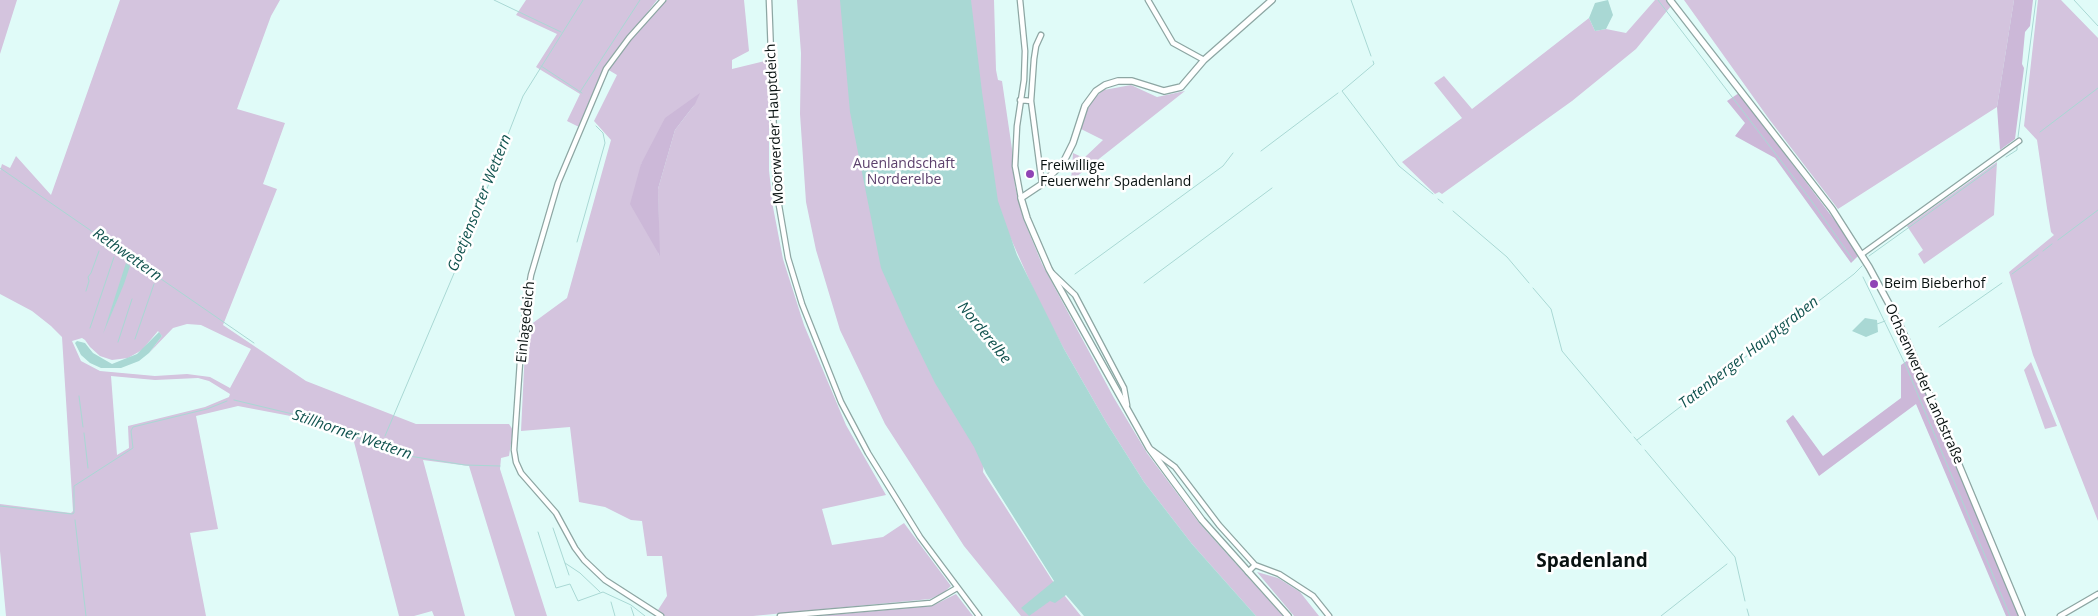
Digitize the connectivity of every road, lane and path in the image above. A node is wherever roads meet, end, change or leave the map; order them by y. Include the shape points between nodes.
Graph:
1 (664, 0) edge
2 (769, 0) edge
3 (1020, 0) edge
4 (1148, 0) edge
5 (1272, 0) edge
6 (1670, 0) edge
7 (1041, 36) dead end
8 (1204, 60) junction
9 (1020, 100) junction
10 (1031, 101) junction
11 (2019, 141) dead end
12 (1042, 184) junction
13 (1021, 198) junction
14 (1862, 254) junction
15 (1049, 269) junction
16 (1128, 412) junction
17 (1149, 448) junction
18 (1256, 565) junction
19 (1248, 572) junction
20 (957, 588) junction
21 (2098, 594) edge
22 (661, 616) edge
23 (780, 616) edge
24 (978, 616) edge
25 (1288, 616) edge
26 (1329, 616) edge
27 (2022, 616) edge
28 (2060, 616) edge

1 - 22 street, Einlagedeich via 606,69 558,183 527,298 514,450 523,476 557,514 584,560 610,584
2 - 20 street, Moorwerder Hauptdeich via 776,188 794,281 815,340 851,422 898,505
3 - 9 street via 1025,50
4 - 8 street via 1173,44
5 - 8 street
6 - 14 street, Ochsenwerder Landstraße via 1832,210
7 - 10 street via 1035,52
8 - 12 street via 1180,87 1173,90 1153,88 1132,80 1118,81 1096,90 1085,106 1069,154
9 - 10 street
9 - 13 street via 1015,166
10 - 12 street
11 - 14 street
12 - 13 street
13 - 15 street
14 - 27 street, Ochsenwerder Landstraße via 1907,341
15 - 16 street
15 - 16 street via 1075,295 1124,388
16 - 17 street
17 - 18 street via 1174,467 1219,525
17 - 19 street via 1202,520
18 - 19 street
18 - 26 street via 1302,587
19 - 25 street
20 - 23 street via 931,603
20 - 24 street, Moorwerder Hauptdeich
21 - 28 street

